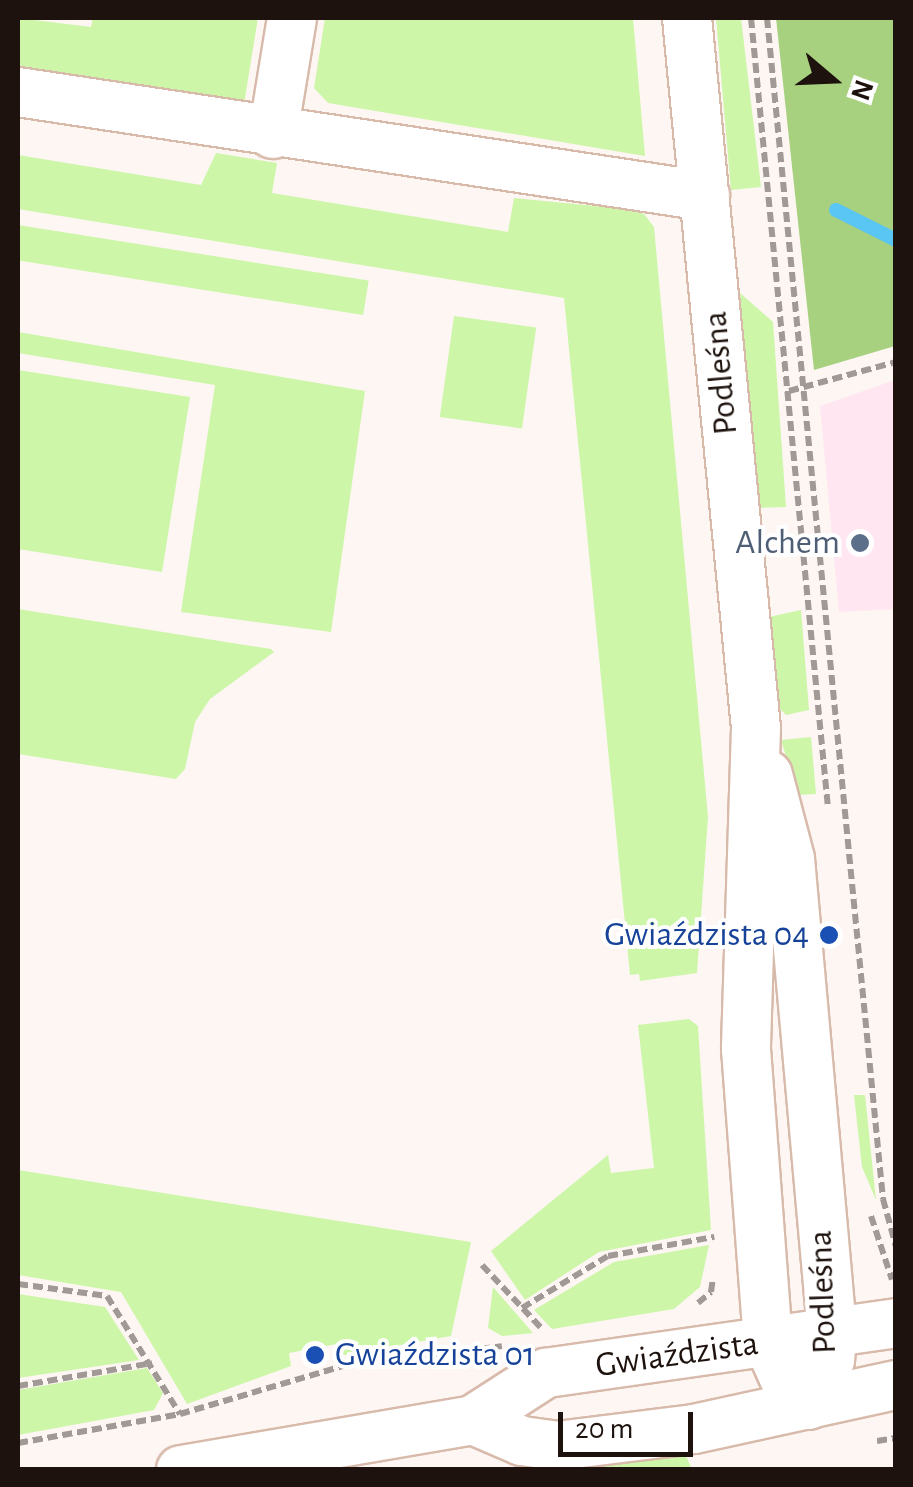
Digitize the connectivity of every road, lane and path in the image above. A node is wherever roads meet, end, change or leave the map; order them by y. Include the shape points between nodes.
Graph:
1 (292, 18) edge
2 (688, 18) edge
3 (751, 18) edge
4 (767, 18) edge
5 (18, 92) edge
6 (273, 134) junction
7 (704, 196) junction
8 (896, 362) edge
9 (804, 388) junction
10 (789, 391) junction
11 (756, 728) junction
12 (829, 819) dead end
13 (867, 1205) dead end
14 (716, 1218) dead end
15 (896, 1247) edge
16 (715, 1261) dead end
17 (482, 1265) dead end
18 (18, 1284) edge
19 (896, 1293) edge
20 (696, 1305) dead end
21 (522, 1308) junction
22 (896, 1324) edge
23 (832, 1333) junction
24 (552, 1341) dead end
25 (768, 1342) junction
26 (518, 1344) dead end
27 (152, 1363) junction
28 (896, 1385) edge
29 (18, 1386) edge
30 (808, 1405) junction
31 (180, 1414) junction
32 (473, 1420) junction
33 (18, 1443) edge
34 (181, 1470) edge

1 - 6 street
2 - 7 street, Podleśna
3 - 10 path
4 - 9 path
5 - 6 street
6 - 7 street
7 - 11 street, Podleśna
8 - 9 path
9 - 10 path
9 - 15 path via 883,1200
10 - 12 path
11 - 23 street, Podleśna via 790,858
11 - 25 street, Podleśna via 746,1049
13 - 19 path
14 - 21 path via 717,1241 608,1256
16 - 20 path via 712,1292
17 - 21 path
18 - 27 path via 107,1296
21 - 24 path
22 - 23 street, Gwiaździsta
23 - 25 street, Gwiaździsta
23 - 30 street, Podleśna via 830,1360
25 - 30 street, Podleśna via 788,1387
25 - 32 street, Gwiaździsta via 546,1373
26 - 31 path via 346,1365
27 - 29 path
27 - 31 path
28 - 30 street, Gwiaździsta
30 - 32 street, Gwiaździsta via 557,1446 522,1441
31 - 33 path
32 - 34 street, Gwiaździsta

